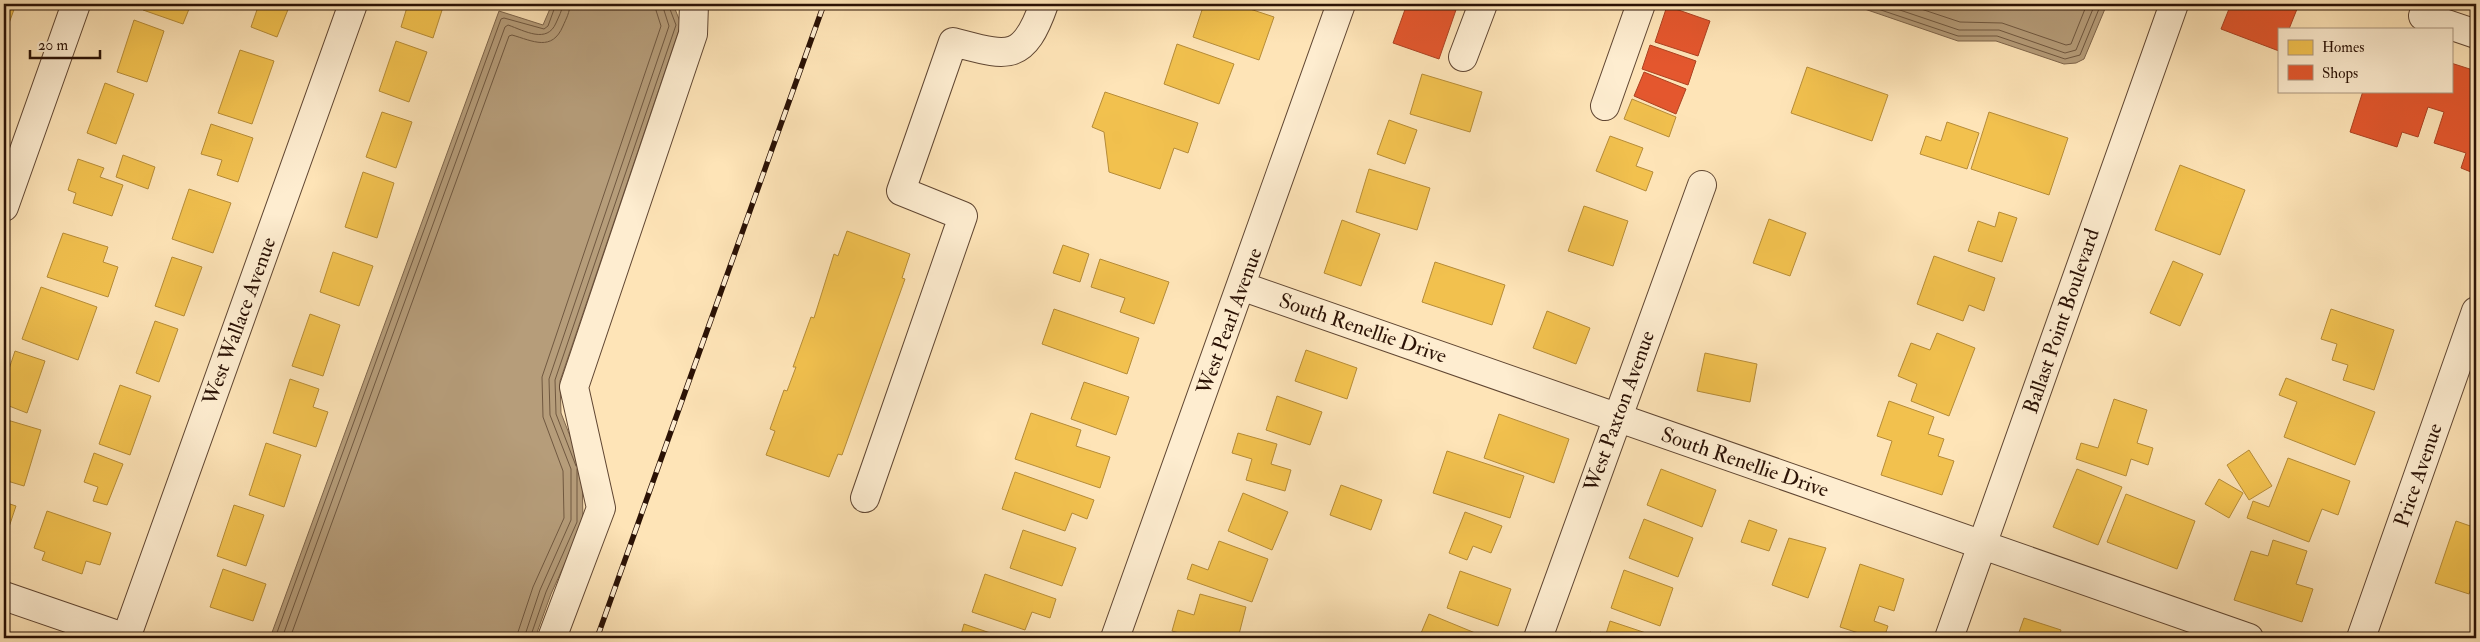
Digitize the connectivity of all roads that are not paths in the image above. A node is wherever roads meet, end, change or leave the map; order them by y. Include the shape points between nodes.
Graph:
1 (76, 4) edge
2 (353, 4) edge
3 (694, 4) edge
4 (1044, 4) edge
5 (1341, 4) edge
6 (1483, 4) edge
7 (1641, 4) edge
8 (2174, 4) edge
9 (2427, 4) edge
10 (2476, 34) edge
11 (1464, 57) dead end
12 (1605, 106) dead end
13 (1702, 185) dead end
14 (4, 206) edge
15 (1241, 286) junction
16 (2476, 312) edge
17 (1617, 416) junction
18 (865, 498) dead end
19 (1982, 545) junction
20 (4, 596) edge
21 (126, 638) edge
22 (552, 638) edge
23 (1115, 638) edge
24 (1538, 638) edge
25 (1949, 638) edge
26 (2249, 638) edge
27 (2360, 638) edge

1 - 14 street
2 - 21 street, West Wallace Avenue
3 - 22 street via 693,34 574,387 600,508
4 - 18 street via 1029,39 1010,52 993,52 953,42 901,191 963,216
5 - 15 street, West Pearl Avenue
6 - 11 street
7 - 12 street
8 - 19 street, Ballast Point Boulevard
9 - 10 street via 2423,16
13 - 17 street, West Paxton Avenue
15 - 17 street, South Renellie Drive
15 - 23 street, West Pearl Avenue
16 - 27 street, Price Avenue
17 - 19 street, South Renellie Drive
17 - 24 street, West Paxton Avenue
19 - 25 street, Ballast Point Boulevard
19 - 26 street, South Renellie Drive
20 - 21 street

